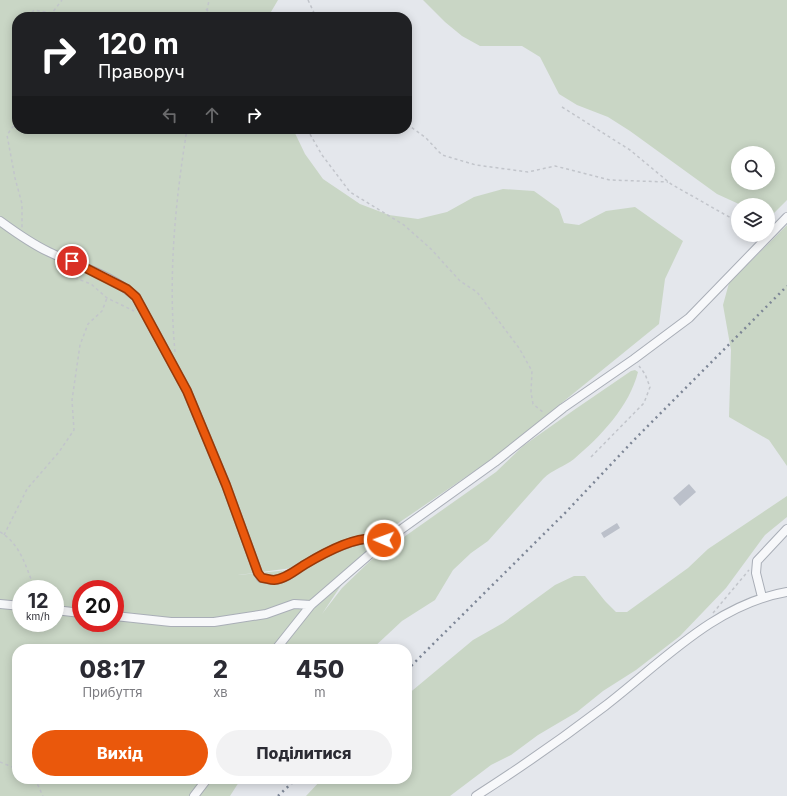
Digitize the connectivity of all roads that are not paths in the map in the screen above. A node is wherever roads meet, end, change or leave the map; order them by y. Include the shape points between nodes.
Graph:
1 (787, 217) edge
2 (0, 221) edge
3 (787, 529) edge
4 (384, 540) junction
5 (787, 592) edge
6 (762, 596) junction
7 (0, 604) edge
8 (12, 605) edge
9 (311, 605) junction
10 (124, 617) edge
11 (280, 644) edge
12 (203, 784) edge
13 (194, 796) edge
14 (476, 796) edge

1 - 4 lane via 689,318 550,418 496,462
2 - 4 lane via 49,252 127,289 136,297 187,391 262,578 273,580 285,577 321,555 354,541 378,538
3 - 6 lane via 757,561 756,572
4 - 9 lane
5 - 6 lane
6 - 14 lane via 696,633 548,748
7 - 8 lane
9 - 10 lane via 294,604 266,614 214,622 171,622
9 - 11 lane
12 - 13 lane

